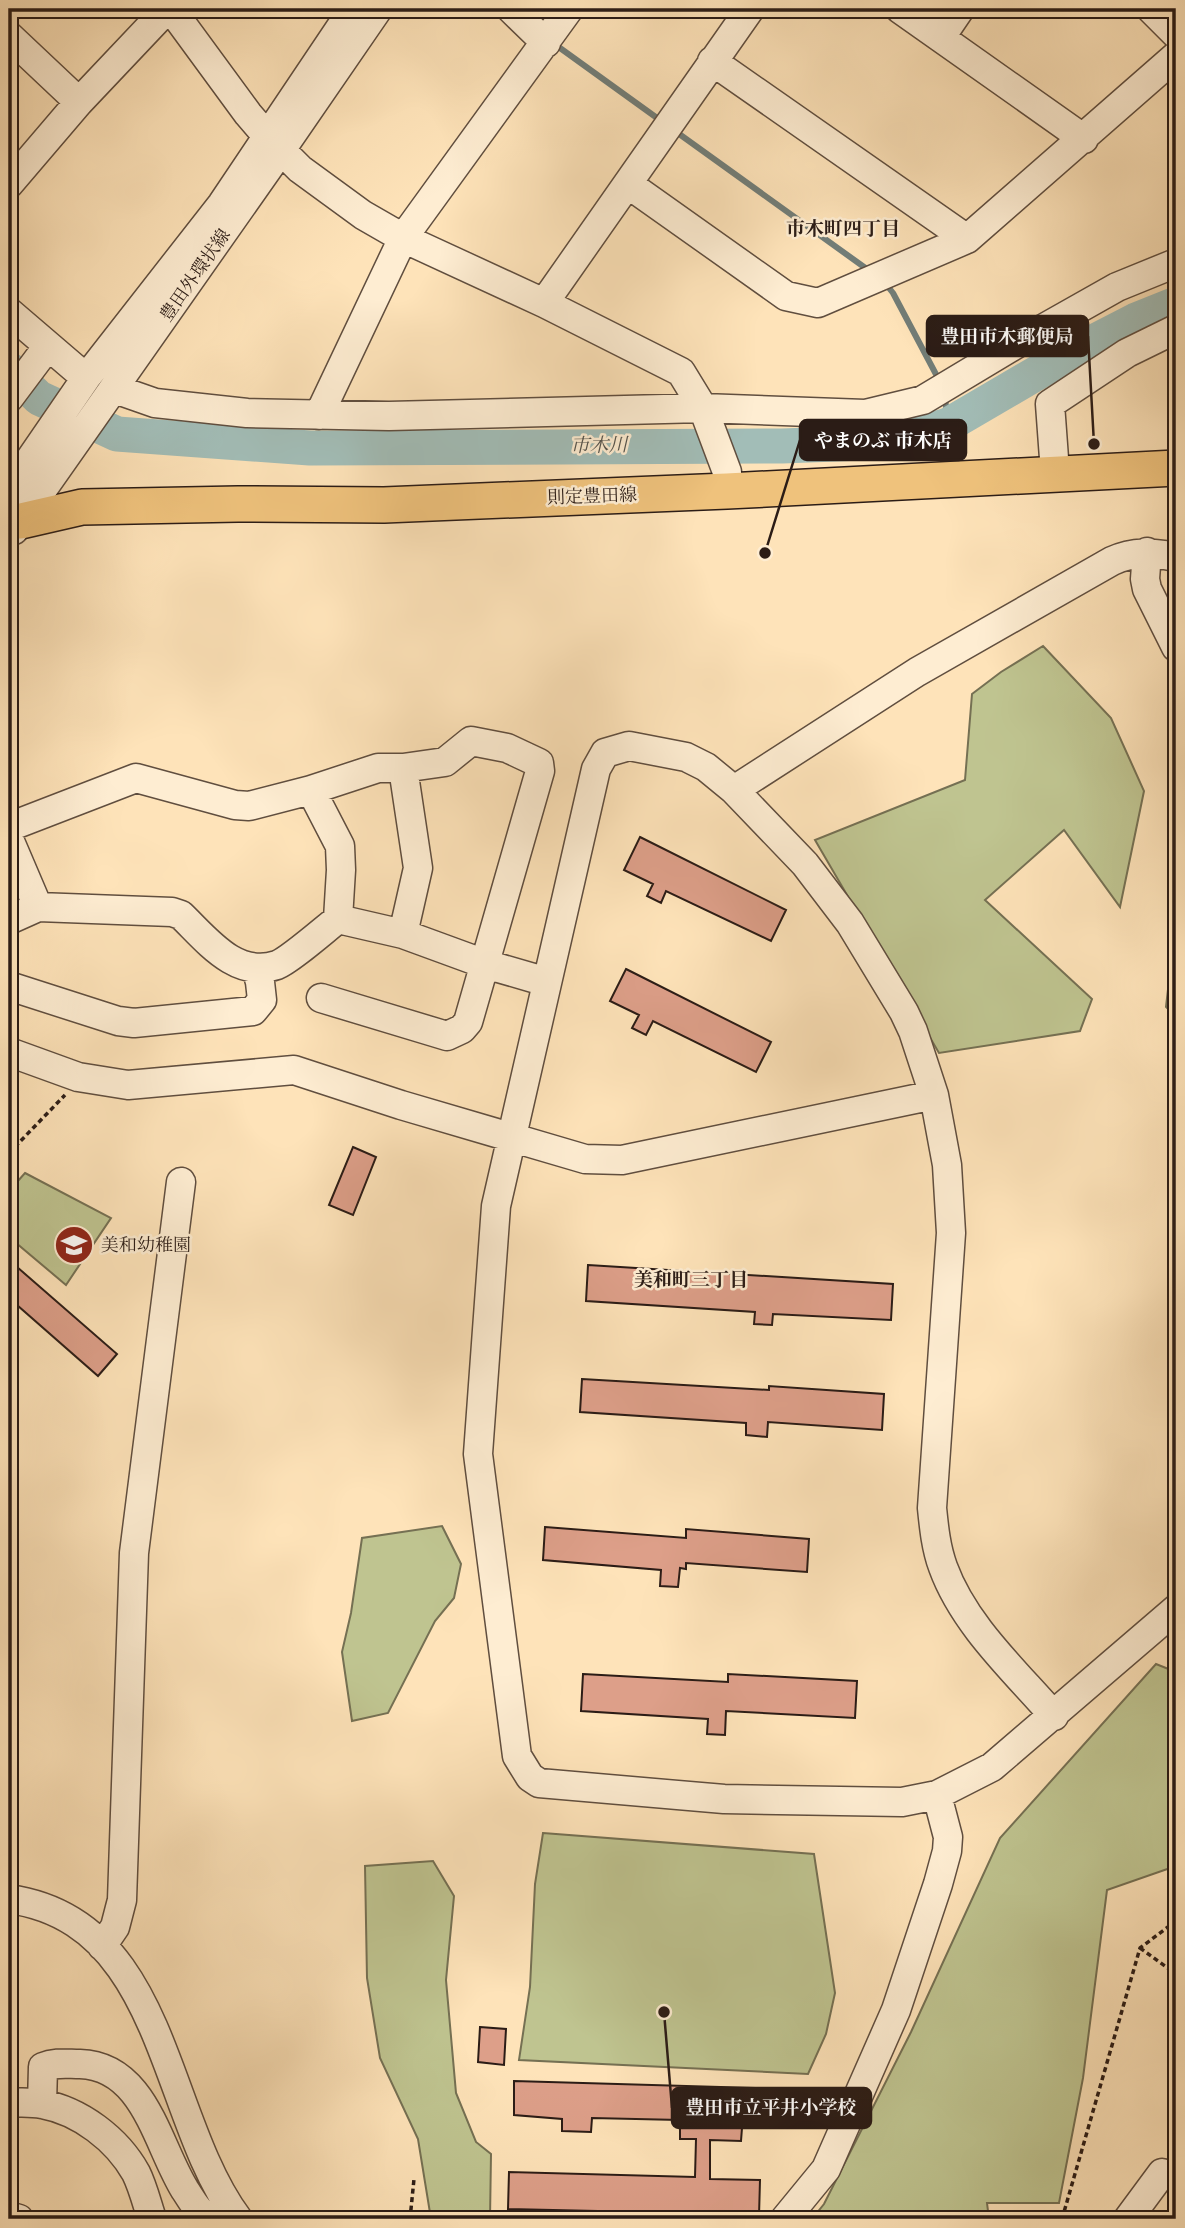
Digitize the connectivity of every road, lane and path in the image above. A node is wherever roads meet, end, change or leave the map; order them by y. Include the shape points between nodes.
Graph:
1 (169, 9) edge
2 (353, 9) edge
3 (378, 9) edge
4 (511, 9) edge
5 (569, 9) edge
6 (750, 9) edge
7 (900, 9) edge
8 (960, 9) edge
9 (1152, 9) edge
10 (1176, 34) edge
11 (9, 36) edge
12 (941, 37) junction
13 (545, 43) junction
14 (1176, 56) edge
15 (712, 61) junction
16 (79, 102) junction
17 (1084, 139) junction
18 (274, 143) junction
19 (9, 184) edge
20 (628, 184) junction
21 (403, 238) junction
22 (967, 239) junction
23 (1176, 263) edge
24 (544, 303) junction
25 (9, 312) edge
26 (1176, 329) edge
27 (41, 355) junction
28 (96, 390) junction
29 (9, 398) edge
30 (703, 408) junction
31 (319, 415) junction
32 (1176, 468) edge
33 (1055, 472) junction
34 (727, 482) junction
35 (12, 518) edge
36 (1147, 552) junction
37 (1176, 557) edge
38 (1176, 647) edge
39 (403, 768) junction
40 (311, 790) junction
41 (734, 790) junction
42 (9, 827) edge
43 (9, 839) edge
44 (38, 907) junction
45 (338, 919) junction
46 (9, 920) edge
47 (403, 934) junction
48 (485, 964) junction
49 (256, 968) junction
50 (547, 982) junction
51 (9, 986) edge
52 (321, 998) dead end
53 (9, 1052) edge
54 (78, 1077) junction
55 (934, 1095) junction
56 (510, 1138) junction
57 (9, 1153) edge
58 (181, 1182) dead end
59 (1170, 1622) edge
60 (1054, 1716) junction
61 (937, 1795) junction
62 (9, 1899) edge
63 (1176, 1921) edge
64 (102, 1946) junction
65 (1140, 1948) junction
66 (1176, 1973) edge
67 (9, 2102) edge
68 (42, 2104) junction
69 (1162, 2173) dead end
70 (414, 2179) dead end
71 (9, 2216) edge
72 (19, 2219) edge
73 (152, 2219) edge
74 (227, 2219) edge
75 (410, 2219) edge
76 (785, 2219) edge
77 (1062, 2219) edge
78 (1128, 2219) edge

1 - 16 street
1 - 18 street
2 - 18 street, 豊田外環状線
3 - 18 street, 豊田外環状線
4 - 13 street
5 - 13 street
6 - 15 street
7 - 12 street
8 - 12 street
9 - 10 street
11 - 16 street
12 - 17 street
13 - 21 street
14 - 17 street
15 - 20 street
15 - 22 street
16 - 19 street
17 - 22 street
18 - 21 street via 300,169
18 - 28 street, 豊田外環状線
20 - 22 street via 786,296 818,303
20 - 24 street
21 - 24 street
21 - 31 street
23 - 30 street via 1118,287 923,400 865,414
24 - 30 street via 681,372
25 - 27 street
26 - 33 street via 1127,353 1050,404
27 - 28 street
27 - 29 street
28 - 31 street via 155,403
28 - 35 street, 豊田外環状線 via 75,443
28 - 35 street, 豊田外環状線 via 49,432
30 - 31 street
30 - 34 street
32 - 33 main road, 則定豊田線
33 - 34 main road, 則定豊田線
34 - 35 main road, 則定豊田線 via 384,505 82,507
36 - 37 street
36 - 38 street via 1147,589
36 - 41 street via 1127,553 1020,613
39 - 40 street via 378,768
39 - 47 street via 418,868
39 - 48 street via 445,762 471,741 507,748 538,763 540,771
40 - 42 street via 249,806 136,778
40 - 45 street via 340,846
41 - 50 street via 706,766 686,757 629,746 605,753 596,769
41 - 55 street via 805,864 850,923 904,1012
43 - 44 street
44 - 46 street
44 - 49 street via 173,912 230,960
45 - 47 street
45 - 49 street via 278,964
47 - 48 street
48 - 50 street
48 - 52 street via 468,1022 447,1036
49 - 51 street via 262,1000 253,1011 147,1023 118,1021
50 - 56 street
53 - 54 street
54 - 56 street via 128,1085 294,1070
54 - 57 path
55 - 56 street via 622,1160 585,1159
55 - 60 street via 947,1165 951,1233 934,1528 943,1568 968,1614
56 - 61 street via 496,1206 478,1454 517,1756 523,1768 539,1783 550,1785 723,1799 902,1802
58 - 64 street via 134,1553 122,1900 115,1927
59 - 60 street
60 - 61 street via 992,1767
61 - 76 street via 947,1851 896,2010 826,2169
62 - 64 street via 64,1916
63 - 65 path
64 - 74 street via 117,1960 139,1995
65 - 66 path
65 - 77 path
67 - 68 street
68 - 73 street via 88,2123 123,2153 137,2175
68 - 74 street via 43,2067 51,2063 94,2064 113,2071 132,2088 200,2214
69 - 78 street
70 - 75 path
71 - 72 street

